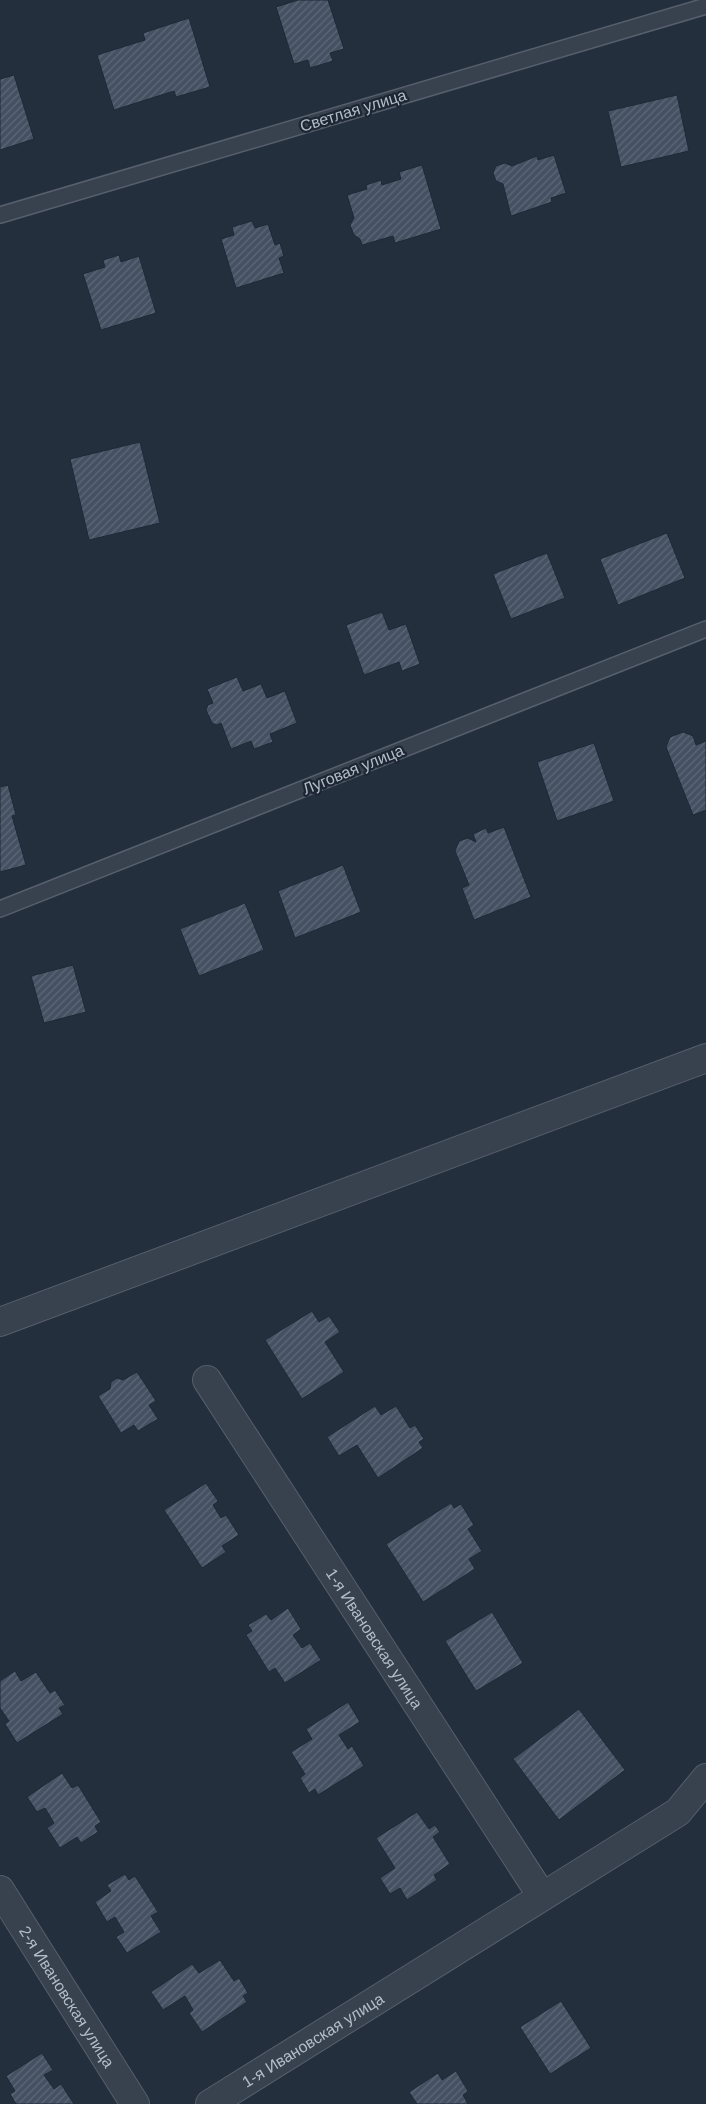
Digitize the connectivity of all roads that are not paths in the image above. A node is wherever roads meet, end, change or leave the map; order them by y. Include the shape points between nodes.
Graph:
1 (706, 6) edge
2 (0, 215) edge
3 (706, 629) edge
4 (0, 910) edge
5 (706, 1058) edge
6 (0, 1322) edge
7 (207, 1380) dead end
8 (706, 1778) edge
9 (0, 1890) edge
10 (542, 1896) junction
11 (135, 2104) edge
12 (210, 2104) edge

1 - 2 lane, Светлая улица
3 - 4 lane, Луговая улица
5 - 6 street
7 - 10 street, 1-я Ивановская улица
8 - 10 street, 1-я Ивановская улица via 678,1812
9 - 11 street, 2-я Ивановская улица
10 - 12 street, 1-я Ивановская улица

